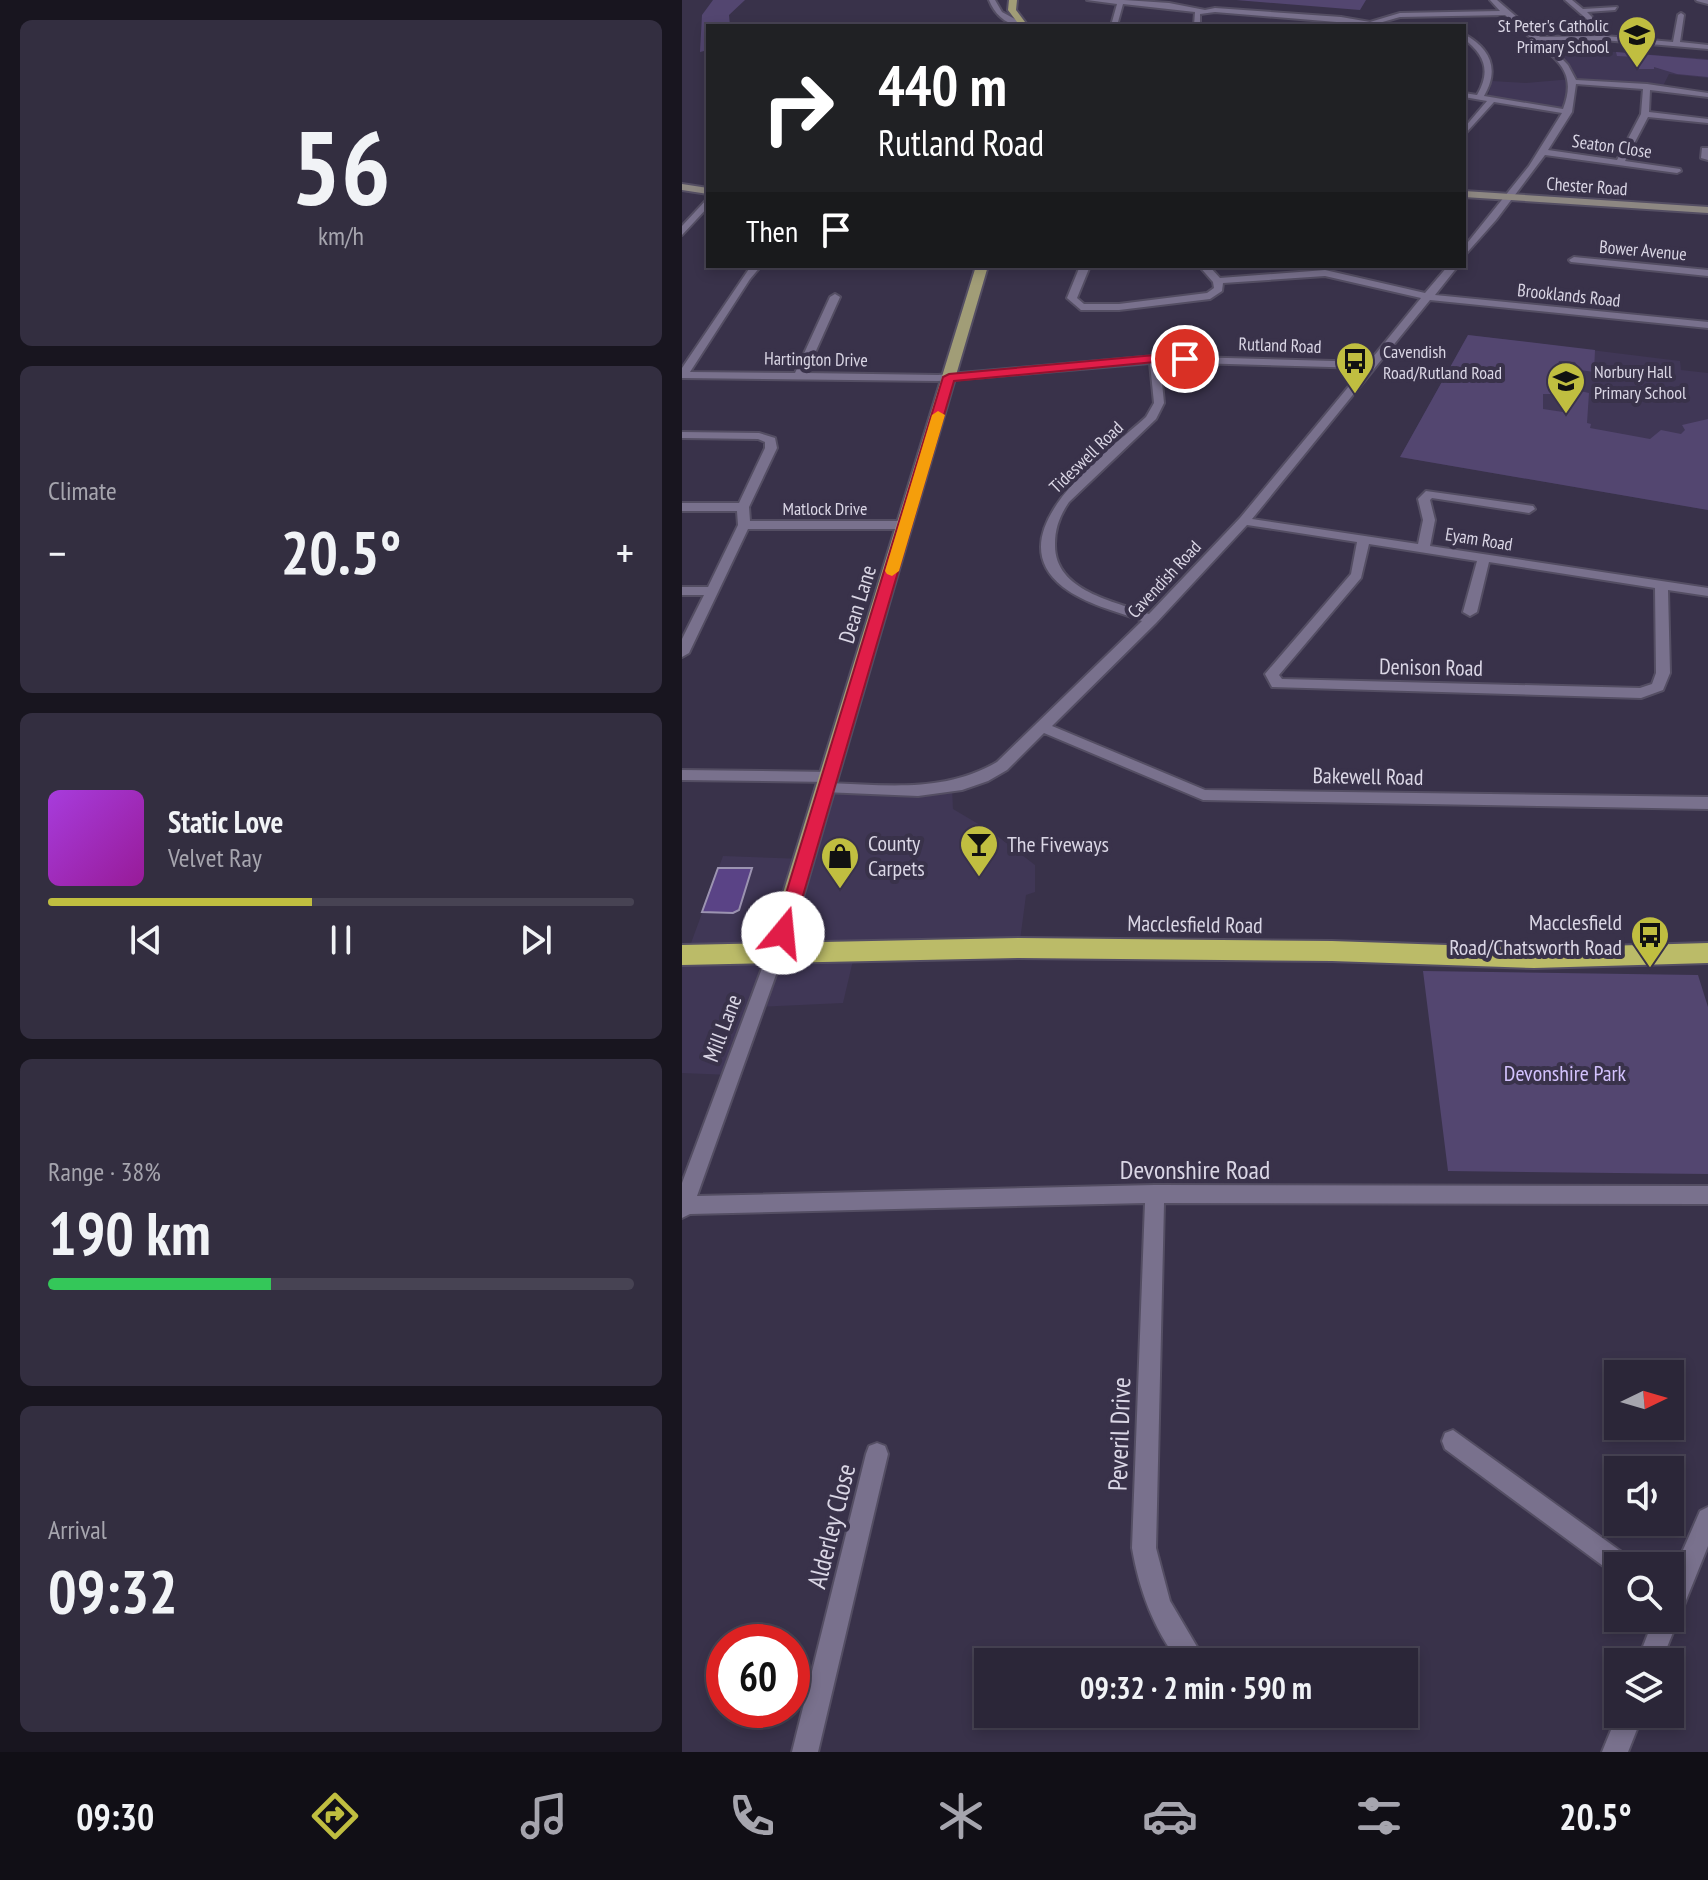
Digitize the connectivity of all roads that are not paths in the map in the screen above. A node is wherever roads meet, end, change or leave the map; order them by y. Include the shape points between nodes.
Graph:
1 (992, 0) edge
2 (1013, 0) edge
3 (1090, 0) edge
4 (1493, 0) edge
5 (1568, 0) edge
6 (1699, 0) edge
7 (1121, 1) edge
8 (1708, 2) edge
9 (1615, 8) dead end
10 (1203, 11) junction
11 (1580, 11) junction
12 (1505, 13) junction
13 (1681, 15) dead end
14 (1446, 16) junction
15 (1115, 22) dead end
16 (1373, 23) junction
17 (1018, 24) edge
18 (1022, 24) edge
19 (1197, 24) edge
20 (1376, 24) edge
21 (1452, 24) edge
22 (1466, 38) edge
23 (1603, 38) junction
24 (1536, 39) junction
25 (1676, 43) junction
26 (1708, 47) edge
27 (1574, 82) junction
28 (1647, 86) junction
29 (1466, 95) edge
30 (1708, 95) edge
31 (1479, 98) junction
32 (1492, 100) junction
33 (1568, 112) junction
34 (1645, 114) junction
35 (1708, 121) edge
36 (1466, 127) edge
37 (1543, 152) junction
38 (1675, 156) dead end
39 (1619, 164) junction
40 (1677, 171) junction
41 (1680, 183) dead end
42 (682, 187) edge
43 (706, 191) edge
44 (1466, 194) edge
45 (1510, 197) junction
46 (706, 203) edge
47 (1708, 210) edge
48 (682, 232) edge
49 (1468, 243) edge
50 (1574, 260) dead end
51 (754, 268) edge
52 (981, 268) edge
53 (1084, 268) edge
54 (1206, 268) edge
55 (1451, 268) edge
56 (1708, 273) edge
57 (1218, 281) junction
58 (835, 297) dead end
59 (1428, 297) junction
60 (1708, 325) edge
61 (1155, 359) junction
62 (1371, 365) junction
63 (800, 374) junction
64 (682, 375) edge
65 (949, 377) junction
66 (682, 435) edge
67 (682, 507) edge
68 (743, 507) junction
69 (1529, 509) dead end
70 (1244, 521) junction
71 (744, 525) junction
72 (906, 525) junction
73 (1364, 540) junction
74 (1423, 549) junction
75 (1484, 559) junction
76 (1661, 585) junction
77 (682, 591) edge
78 (712, 591) junction
79 (1708, 592) edge
80 (1470, 612) dead end
81 (1151, 620) junction
82 (682, 653) edge
83 (1042, 727) junction
84 (682, 775) edge
85 (829, 782) junction
86 (1708, 803) edge
87 (1708, 953) edge
88 (682, 955) edge
89 (775, 955) junction
90 (1155, 1194) junction
91 (1708, 1195) edge
92 (683, 1207) edge
93 (1453, 1441) dead end
94 (877, 1454) dead end
95 (1708, 1519) edge
96 (1604, 1553) edge
97 (1684, 1575) edge
98 (1183, 1648) edge
99 (1624, 1728) edge
100 (805, 1752) edge
101 (1615, 1752) edge

1 - 17 street via 1005,18
2 - 18 main road via 1012,10
3 - 7 street
4 - 12 street
5 - 11 street
6 - 8 street
7 - 10 street
7 - 15 street
9 - 11 street
10 - 16 street
10 - 19 street via 1196,14
11 - 23 street
12 - 14 street
12 - 24 street
13 - 25 street
14 - 16 street via 1400,15
14 - 21 street
16 - 20 street
22 - 31 street via 1488,59 1490,76
23 - 24 street
23 - 25 street
24 - 27 street
25 - 26 street
27 - 28 street
27 - 33 street
28 - 30 street
28 - 34 street
29 - 31 street
31 - 32 street
32 - 33 street
32 - 36 street
33 - 37 street
34 - 35 street
34 - 39 street
37 - 39 street, Seaton Close
37 - 45 street
38 - 40 street, Seaton Close
39 - 40 street, Seaton Close
40 - 41 street, Seaton Close
42 - 43 street
44 - 45 street, Chester Road
45 - 47 street, Chester Road
45 - 49 street
46 - 48 street
50 - 56 street, Bower Avenue
51 - 64 street
52 - 65 main road, Dean Lane
53 - 57 street via 1072,298 1081,307 1210,296 1219,289
54 - 57 street
55 - 59 street, Cavendish Road
57 - 59 street, Brooklands Road via 1325,273
58 - 63 street
59 - 60 street, Brooklands Road
59 - 62 street, Cavendish Road
61 - 62 street, Rutland Road
61 - 65 street, Rutland Road
61 - 81 street, Tideswell Road via 1159,403 1150,419 1064,501 1051,525 1049,551 1055,572 1066,584
62 - 70 street, Cavendish Road
63 - 64 street, Hartington Drive
63 - 65 street, Hartington Drive
65 - 72 main road, Dean Lane
66 - 68 street via 771,440
67 - 68 street
68 - 71 street
69 - 74 street via 1430,494 1424,499 1429,520
70 - 73 street, Eyam Road
70 - 81 street, Cavendish Road
71 - 72 street, Matlock Drive
71 - 78 street
72 - 85 main road, Dean Lane
73 - 74 street, Eyam Road
73 - 76 street, Denison Road via 1357,575 1272,674 1277,684 1641,693 1658,687 1663,673
74 - 75 street, Eyam Road
75 - 76 street, Eyam Road
75 - 80 street
76 - 79 street, Eyam Road
77 - 78 street
78 - 82 street
81 - 83 street, Cavendish Road
83 - 85 street, Cavendish Road via 1002,766 967,785 935,790
83 - 86 street, Bakewell Road via 1203,795
84 - 85 street, Cavendish Road
85 - 89 main road, Dean Lane
87 - 89 highway, Macclesfield Road via 1534,958 1007,948
88 - 89 highway, Macclesfield Road
89 - 92 street, Mill Lane
90 - 91 street, Devonshire Road
90 - 92 street, Devonshire Road
90 - 98 street, Peveril Drive via 1144,1548 1148,1579
93 - 96 street
94 - 100 street, Alderley Close
95 - 97 street
99 - 101 street

